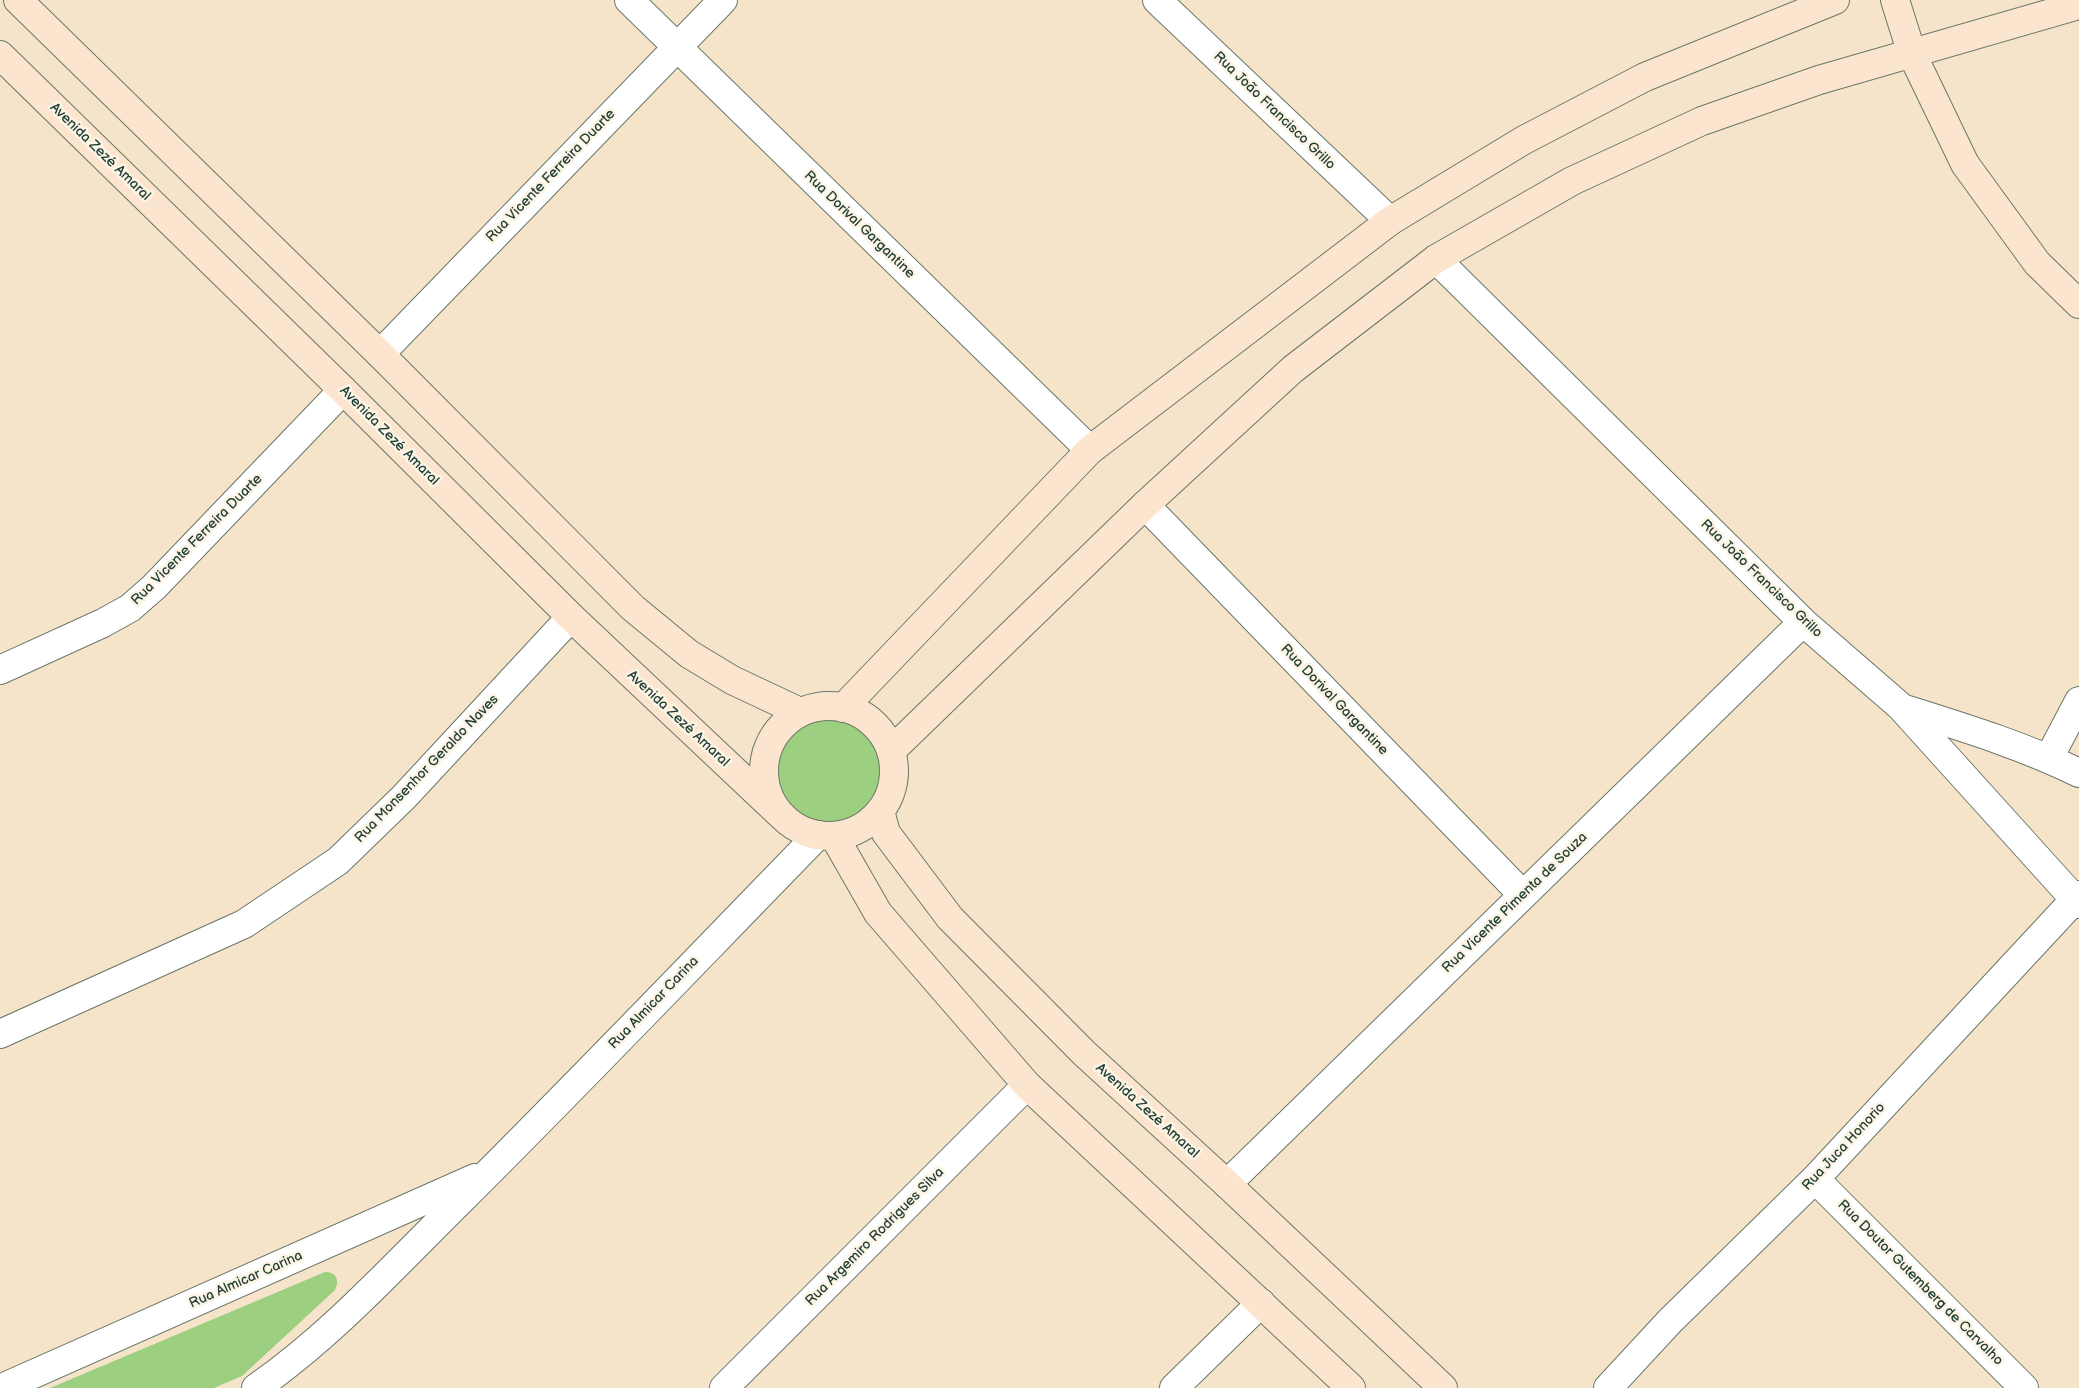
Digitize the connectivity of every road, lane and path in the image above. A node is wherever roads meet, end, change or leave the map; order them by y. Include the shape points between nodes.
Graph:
1 (18, 0) edge
2 (629, 0) edge
3 (723, 0) edge
4 (1157, 0) edge
5 (1835, 0) edge
6 (1895, 0) edge
7 (2079, 5) edge
8 (677, 46) junction
9 (1912, 54) junction
10 (0, 55) edge
11 (1390, 221) junction
12 (1436, 259) junction
13 (2079, 304) edge
14 (380, 354) junction
15 (343, 390) junction
16 (1090, 450) junction
17 (1145, 505) junction
18 (570, 617) junction
19 (1803, 622) junction
20 (0, 670) edge
21 (2079, 701) edge
22 (1901, 707) junction
23 (844, 708) junction
24 (800, 712) junction
25 (890, 751) junction
26 (2049, 758) junction
27 (2079, 773) edge
28 (880, 811) junction
29 (780, 814) junction
30 (826, 836) junction
31 (1522, 894) junction
32 (2078, 900) edge
33 (0, 1034) edge
34 (1027, 1085) junction
35 (490, 1171) junction
36 (1815, 1178) junction
37 (1227, 1184) junction
38 (1261, 1303) junction
39 (2, 1388) edge
40 (256, 1388) edge
41 (724, 1388) edge
42 (1174, 1388) edge
43 (1351, 1388) edge
44 (1443, 1388) edge
45 (1608, 1388) edge
46 (2024, 1388) edge

1 - 14 main road
2 - 8 street, Rua Dorival Gargantine
3 - 8 street, Rua Vicente Ferreira Duarte
4 - 11 street, Rua João Francisco Grillo
5 - 11 main road via 1645,77 1524,140
6 - 9 main road
7 - 9 main road
8 - 14 street, Rua Vicente Ferreira Duarte
8 - 16 street, Rua Dorival Gargantine
9 - 12 main road via 1819,80 1702,121 1572,181
9 - 13 main road via 1965,164 2037,263
10 - 15 main road, Avenida Zezé Amaral
11 - 16 main road
12 - 17 main road via 1293,368
12 - 19 street, Rua João Francisco Grillo
14 - 24 main road via 633,608 689,654 732,680
15 - 18 main road, Avenida Zezé Amaral
15 - 20 street, Rua Vicente Ferreira Duarte via 130,608
16 - 23 main road
17 - 25 main road
17 - 31 street, Rua Dorival Gargantine
18 - 29 main road, Avenida Zezé Amaral
18 - 33 street, Rua Monsenhor Geraldo Naves via 404,797 338,861 244,924
19 - 22 street, Rua João Francisco Grillo
19 - 31 street, Rua Vicente Pimenta de Souza
21 - 26 street
22 - 26 street
22 - 32 street, Rua João Francisco Grillo
23 - 24 main road, Avenida Zezé Amaral via 821,706
23 - 25 main road, Avenida Zezé Amaral via 864,716 880,731
24 - 29 main road, Avenida Zezé Amaral via 781,726 768,747 763,770 768,794
25 - 28 main road, Avenida Zezé Amaral via 894,767 892,784
26 - 27 street
28 - 30 main road, Avenida Zezé Amaral via 858,829
28 - 37 main road, Avenida Zezé Amaral via 886,834 950,918 1084,1053
29 - 30 main road, Avenida Zezé Amaral via 797,828
30 - 34 main road via 878,913
30 - 35 street, Rua Almicar Carina
31 - 37 street, Rua Vicente Pimenta de Souza
32 - 36 street, Rua Juca Honorio
34 - 38 main road
34 - 41 street, Rua Argemiro Rodrigues Silva
35 - 39 street, Rua Almicar Carina
35 - 40 street, Rua Almicar Carina via 334,1326 292,1363
36 - 45 street, Rua Juca Honorio via 1670,1321
36 - 46 street, Rua Doutor Gutemberg de Carvalho
37 - 44 main road, Avenida Zezé Amaral
38 - 42 street
38 - 43 main road

